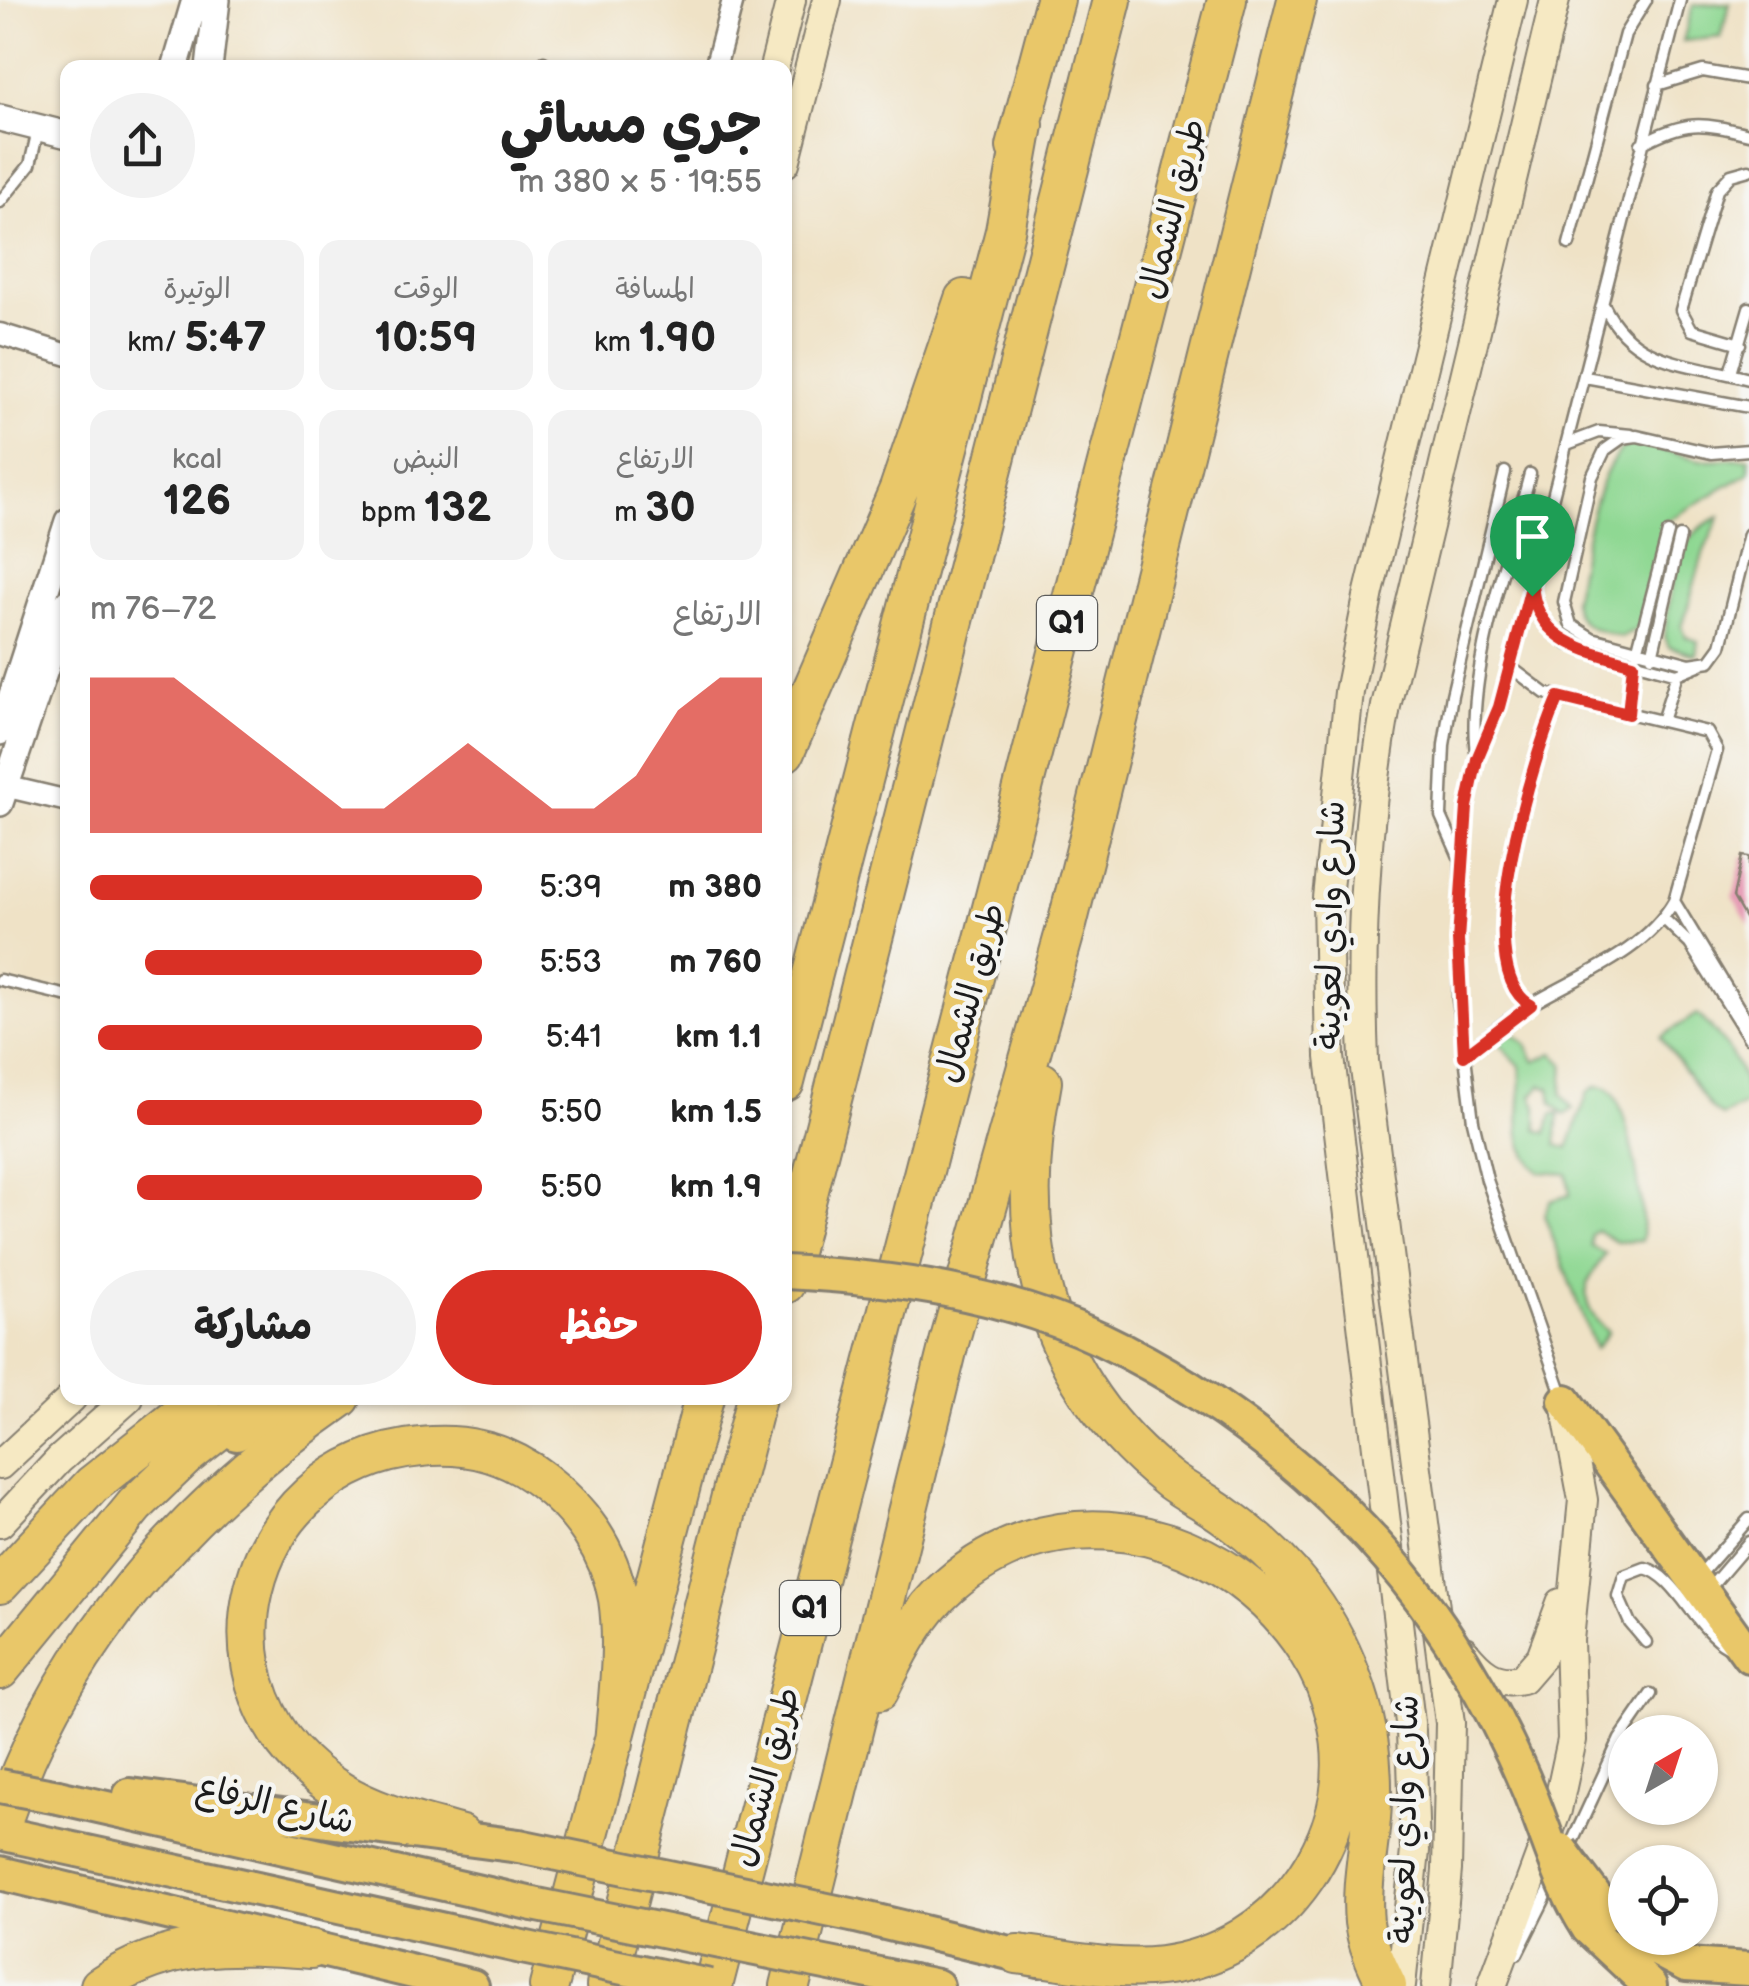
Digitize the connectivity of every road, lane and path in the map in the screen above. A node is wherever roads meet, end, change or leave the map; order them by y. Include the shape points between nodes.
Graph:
1 (195, 0) edge
2 (217, 0) edge
3 (732, 0) edge
4 (791, 0) edge
5 (827, 0) edge
6 (1055, 0) edge
7 (1112, 0) edge
8 (1227, 0) edge
9 (1297, 0) edge
10 (1318, 0) edge
11 (1513, 0) edge
12 (1555, 0) edge
13 (1646, 0) edge
14 (1680, 0) edge
15 (178, 60) edge
16 (209, 60) edge
17 (717, 60) edge
18 (776, 60) edge
19 (1749, 79) edge
20 (1657, 84) junction
21 (0, 118) edge
22 (50, 125) edge
23 (1024, 125) junction
24 (1268, 126) junction
25 (1749, 134) edge
26 (792, 136) edge
27 (1640, 144) junction
28 (1749, 170) edge
29 (0, 202) edge
30 (1568, 244) dead end
31 (1603, 305) junction
32 (1749, 308) edge
33 (0, 334) edge
34 (1740, 344) junction
35 (60, 353) edge
36 (1730, 374) junction
37 (1584, 378) junction
38 (1749, 378) edge
39 (1749, 407) edge
40 (1636, 436) junction
41 (1567, 444) junction
42 (1749, 450) edge
43 (1506, 472) dead end
44 (1530, 474) dead end
45 (1749, 534) edge
46 (60, 546) edge
47 (1532, 583) junction
48 (60, 625) edge
49 (1634, 651) junction
50 (1652, 656) junction
51 (1633, 664) junction
52 (1701, 664) junction
53 (1509, 666) junction
54 (1677, 674) junction
55 (1559, 697) junction
56 (1628, 714) junction
57 (1662, 721) junction
58 (0, 732) edge
59 (792, 736) edge
60 (1477, 759) junction
61 (2, 791) edge
62 (60, 800) edge
63 (1461, 861) junction
64 (1674, 901) junction
65 (1664, 919) junction
66 (1068, 922) junction
67 (0, 980) edge
68 (60, 994) edge
69 (1531, 1005) junction
70 (1749, 1025) edge
71 (1749, 1038) edge
72 (792, 1055) edge
73 (1464, 1056) junction
74 (792, 1257) edge
75 (792, 1272) edge
76 (1565, 1401) junction
77 (65, 1405) edge
78 (121, 1405) edge
79 (193, 1405) edge
80 (250, 1405) edge
81 (284, 1405) edge
82 (332, 1405) edge
83 (702, 1405) edge
84 (754, 1405) edge
85 (1612, 1443) dead end
86 (0, 1466) edge
87 (141, 1510) junction
88 (1749, 1519) edge
89 (0, 1523) edge
90 (1749, 1542) edge
91 (1693, 1554) dead end
92 (1574, 1564) junction
93 (1704, 1570) junction
94 (1714, 1583) junction
95 (0, 1584) edge
96 (1726, 1600) dead end
97 (1437, 1603) junction
98 (1646, 1642) dead end
99 (1749, 1656) edge
100 (0, 1670) edge
101 (0, 1690) edge
102 (1651, 1694) dead end
103 (614, 1743) junction
104 (0, 1786) edge
105 (840, 1786) junction
106 (62, 1798) junction
107 (0, 1830) edge
108 (461, 1835) junction
109 (9, 1875) edge
110 (1607, 1923) edge
111 (311, 1949) junction
112 (1017, 1954) junction
113 (1667, 1955) edge
114 (1749, 1969) edge
115 (1493, 1984) edge
116 (100, 1986) edge
117 (472, 1986) edge
118 (549, 1986) edge
119 (606, 1986) edge
120 (712, 1986) edge
121 (790, 1986) edge
122 (937, 1986) edge
123 (1151, 1986) edge
124 (1387, 1986) edge
125 (1401, 1986) edge
126 (1436, 1986) edge
127 (1650, 1986) edge

1 - 15 street
2 - 16 street
3 - 17 street
4 - 18 main road
5 - 26 main road
6 - 23 highway
7 - 74 highway
8 - 120 highway, طريق الشمال / Q1
9 - 24 highway
10 - 24 highway
11 - 125 main road, شارع وادي لعوينة via 1369,592 1350,692 1327,898 1330,1056 1411,1731 1415,1851
12 - 97 main road, شارع وادي لعوينة via 1404,624 1372,787 1360,968 1364,1062
13 - 30 lane via 1612,77
14 - 20 lane
19 - 20 lane via 1703,71
20 - 27 lane
21 - 22 street
22 - 29 lane via 30,165
23 - 59 highway via 899,489
23 - 72 highway via 1005,230
24 - 66 highway
25 - 27 lane via 1694,123
27 - 31 lane
28 - 34 lane via 1731,175 1717,190 1681,310 1692,330
31 - 36 lane via 1640,350
31 - 37 lane
32 - 34 lane
33 - 35 street
34 - 36 lane
36 - 38 lane
37 - 39 lane
37 - 41 lane
40 - 41 lane via 1599,432
40 - 42 lane via 1697,451
40 - 49 lane via 1622,438 1599,460 1564,602 1578,631
41 - 47 lane
43 - 63 lane via 1444,745 1441,816
44 - 60 lane via 1480,674
45 - 52 lane via 1721,646
46 - 58 street
47 - 51 lane via 1541,618 1557,637
47 - 53 lane
48 - 61 street
49 - 50 lane
49 - 50 lane via 1674,535
49 - 51 lane
50 - 52 lane
51 - 54 lane
51 - 56 lane
52 - 54 lane
53 - 55 lane
53 - 60 lane
54 - 57 lane
55 - 56 lane
55 - 69 lane via 1526,786 1509,864 1508,969 1513,991
56 - 57 lane
57 - 64 lane via 1707,732 1717,744
60 - 63 lane
61 - 62 street
63 - 73 lane via 1458,1000
64 - 65 lane
64 - 70 lane
65 - 69 lane via 1639,942
65 - 71 lane via 1690,944
66 - 105 highway via 950,1343
66 - 124 highway via 1028,1198 1048,1311 1073,1370 1114,1428 1175,1484 1268,1549 1330,1626 1368,1734 1372,1803 1364,1893 1371,1953
67 - 68 lane
69 - 73 lane
73 - 76 lane via 1487,1180
75 - 110 main road, bridge via 930,1286 1053,1321 1149,1365 1244,1427 1354,1522 1412,1587 1463,1661 1543,1826 1568,1897
76 - 85 lane
76 - 92 main road via 1583,1500
76 - 99 main road
77 - 86 main road
78 - 89 main road
79 - 95 highway via 92,1486
80 - 87 highway via 184,1456
81 - 87 main road
82 - 107 highway via 230,1483 102,1626 30,1752
83 - 103 highway
84 - 119 highway
87 - 100 highway
87 - 101 main road via 37,1653
88 - 93 lane
90 - 94 lane
91 - 93 lane
92 - 97 main road via 1548,1642 1522,1679 1501,1681 1480,1670
92 - 115 main road via 1572,1740 1565,1784
93 - 94 lane
94 - 96 lane
97 - 126 main road, شارع وادي لعوينة via 1451,1790
98 - 99 lane via 1618,1596 1624,1576 1645,1568 1659,1573 1708,1632
102 - 115 lane via 1620,1740 1526,1938
103 - 108 highway via 618,1597 597,1540 560,1493 502,1457 446,1444 406,1448 342,1471 297,1505 259,1568 247,1626 258,1691 288,1748 338,1790 372,1808
103 - 118 highway
104 - 106 main road, شارع الرفاع, bridge
105 - 112 highway via 914,1626 948,1586 994,1556 1072,1532 1136,1535 1195,1551 1258,1590 1313,1660 1336,1729 1336,1803 1310,1870 1274,1916 1184,1963 1133,1966
105 - 121 highway
106 - 108 main road via 122,1794
106 - 122 main road, شارع الرفاع, bridge
107 - 120 main road, bridge
108 - 112 main road, bridge
109 - 111 main road
110 - 127 main road
111 - 116 highway via 177,1949
111 - 117 main road
112 - 123 main road
113 - 114 main road via 1686,1965

